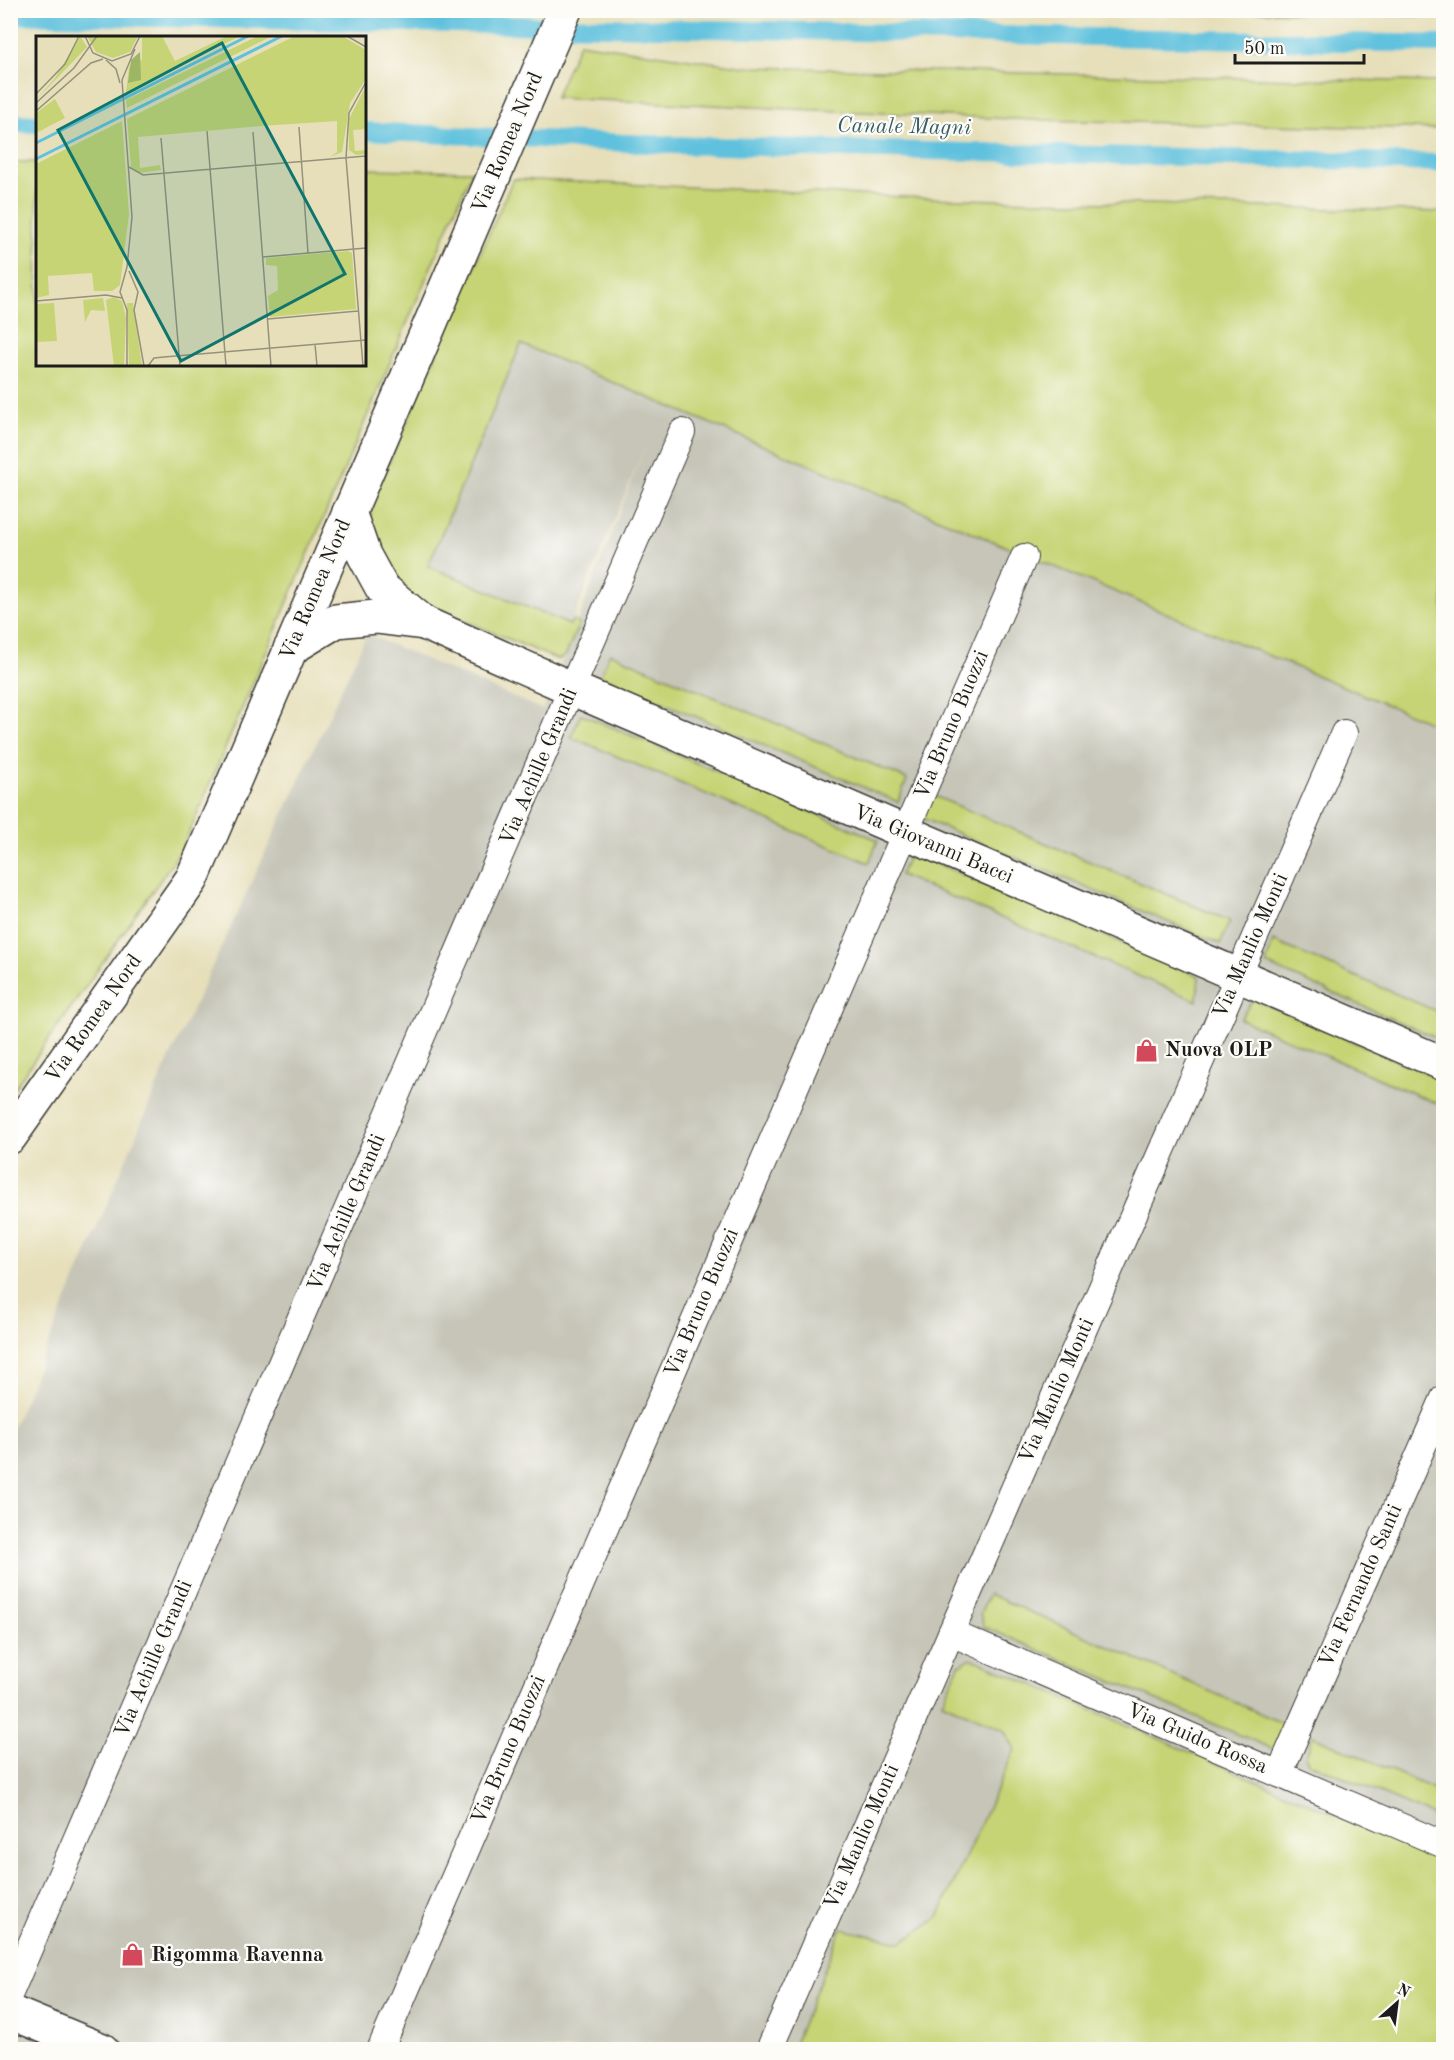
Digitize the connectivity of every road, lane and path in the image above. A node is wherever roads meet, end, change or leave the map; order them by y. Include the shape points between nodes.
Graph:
1 (565, 10) edge
2 (682, 432) dead end
3 (349, 512) junction
4 (1024, 557) dead end
5 (424, 623) junction
6 (290, 649) junction
7 (573, 689) junction
8 (1344, 733) dead end
9 (905, 833) junction
10 (1238, 976) junction
11 (1443, 1064) edge
12 (10, 1137) edge
13 (1443, 1398) edge
14 (951, 1633) junction
15 (1279, 1774) junction
16 (1443, 1845) edge
17 (10, 1993) edge
18 (10, 2012) edge
19 (102, 2049) edge
20 (380, 2049) edge
21 (769, 2049) edge

1 - 3 main road, Via Romea Nord
2 - 7 street, Via Achille Grandi
3 - 5 main road, Via Giovanni Bacci via 364,555 382,588
3 - 6 main road, Via Romea Nord
4 - 9 street, Via Bruno Buozzi
5 - 6 main road, Via Giovanni Bacci via 376,617 336,621
5 - 7 main road, Via Giovanni Bacci
6 - 12 main road, Via Romea Nord via 192,879
7 - 9 main road, Via Giovanni Bacci
7 - 17 street, Via Achille Grandi
8 - 10 street, Via Manlio Monti
9 - 10 main road, Via Giovanni Bacci
9 - 20 street, Via Bruno Buozzi
10 - 11 main road, Via Giovanni Bacci
10 - 14 street, Via Manlio Monti
13 - 15 street, Via Fernando Santi
14 - 15 street, Via Guido Rossa
14 - 21 street, Via Manlio Monti
15 - 16 street, Via Guido Rossa
18 - 19 main road

